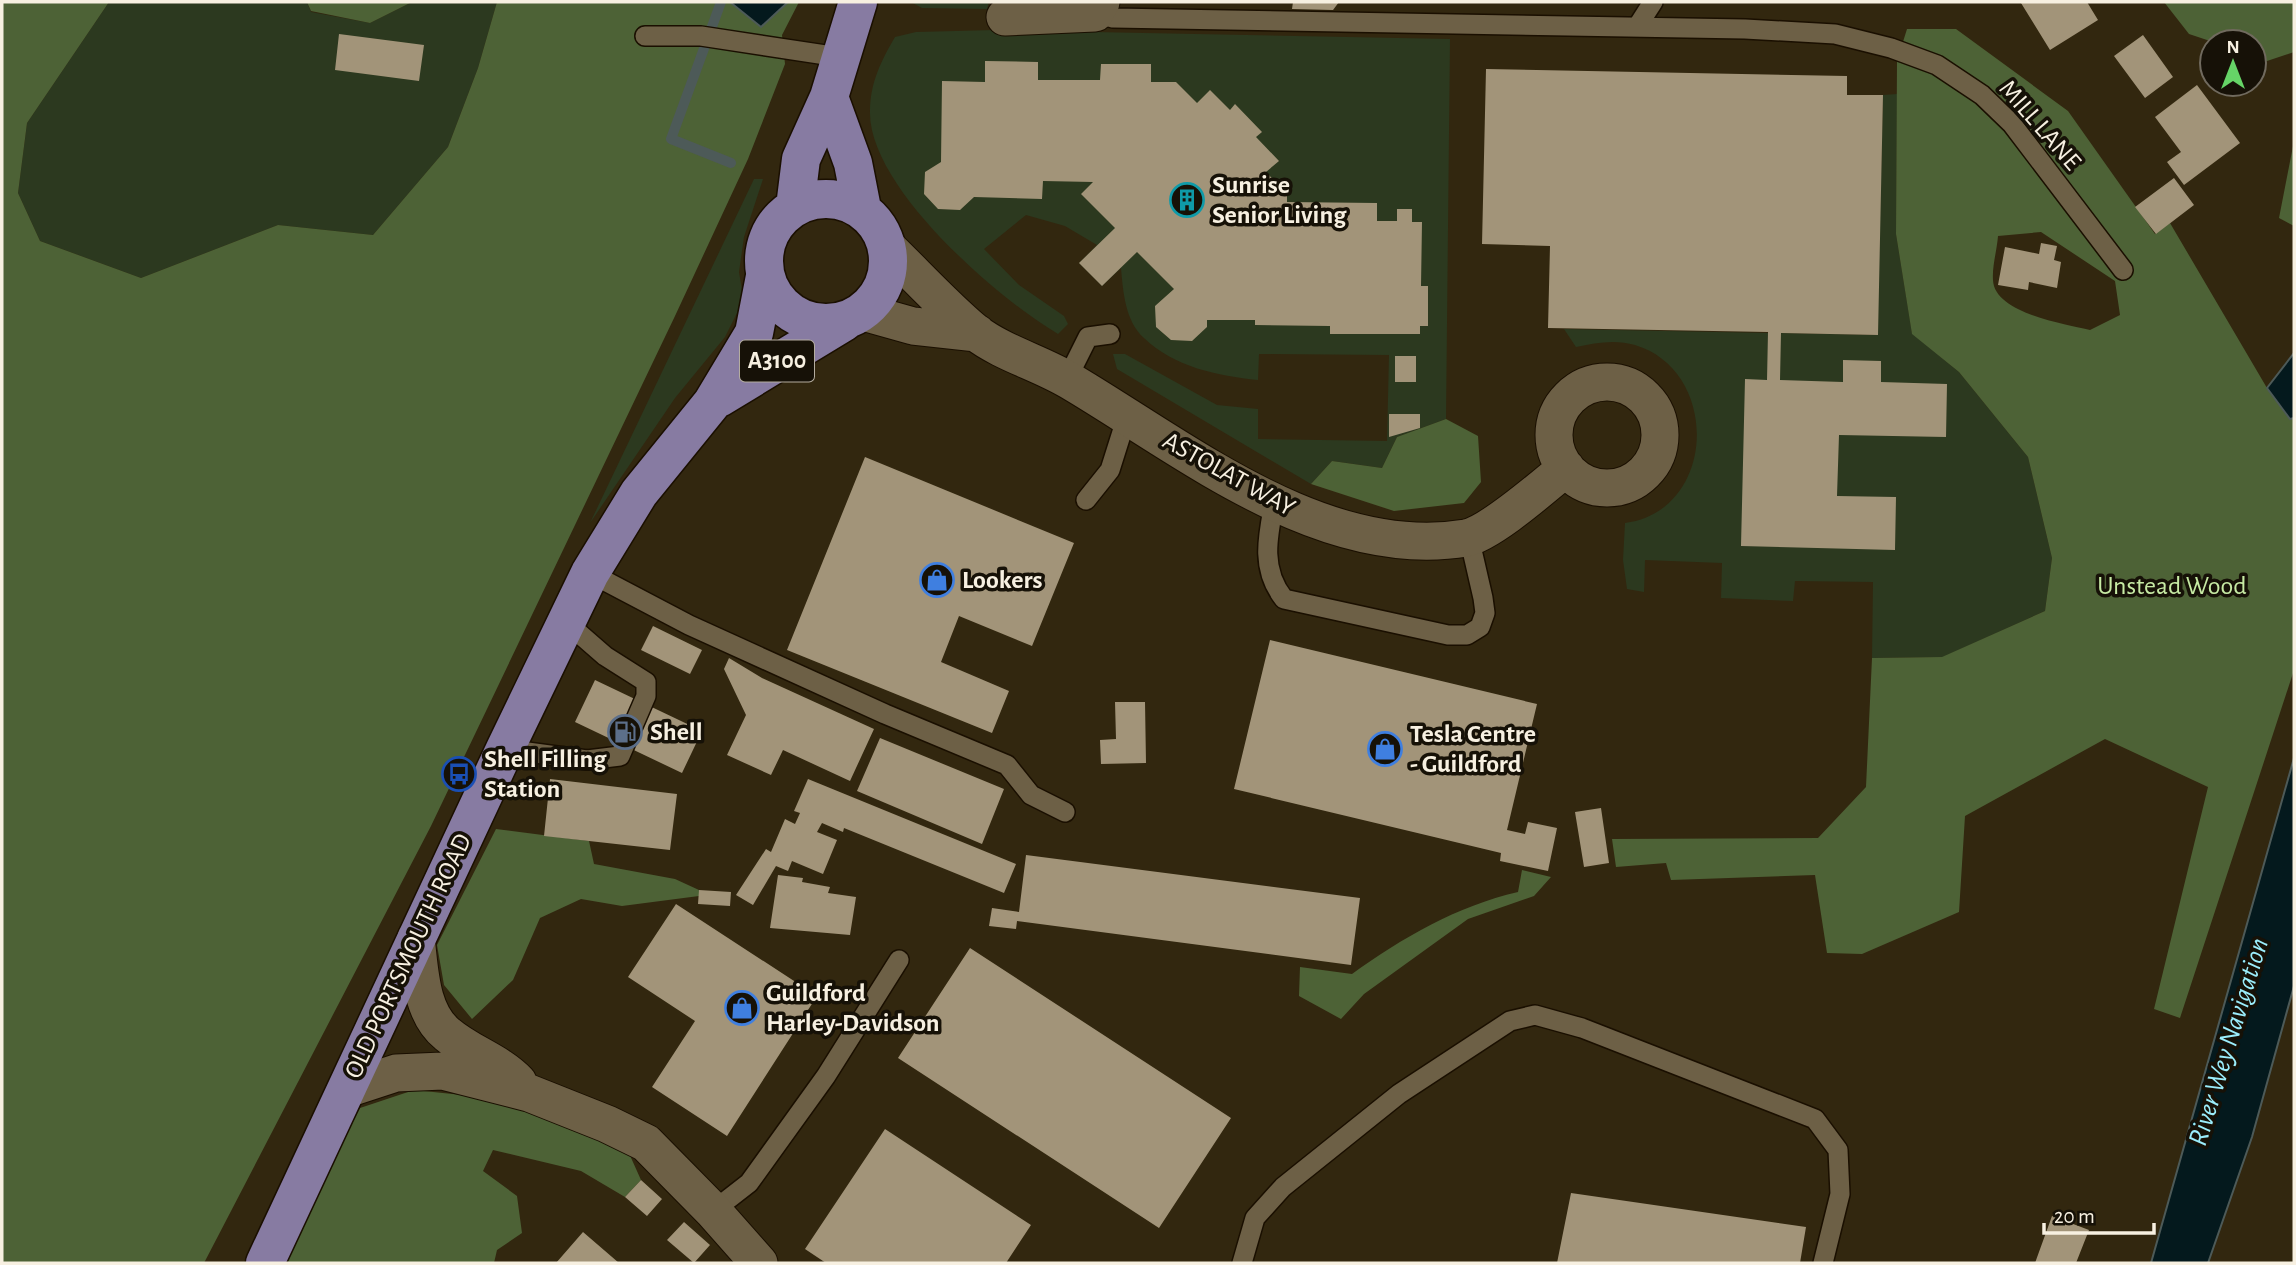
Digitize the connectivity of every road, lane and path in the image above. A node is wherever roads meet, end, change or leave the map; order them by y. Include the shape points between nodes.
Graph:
1 (858, 2) edge
2 (1653, 2) edge
3 (1098, 7) edge
4 (1005, 17) dead end
5 (1637, 27) junction
6 (645, 36) dead end
7 (839, 57) junction
8 (829, 97) junction
9 (795, 207) junction
10 (862, 209) junction
11 (887, 247) junction
12 (2123, 270) dead end
13 (765, 276) junction
14 (854, 317) junction
15 (977, 333) junction
16 (1110, 334) dead end
17 (1067, 379) junction
18 (712, 403) junction
19 (1127, 416) junction
20 (1566, 468) dead end
21 (1086, 500) dead end
22 (1274, 504) junction
23 (1469, 537) junction
24 (590, 573) junction
25 (566, 622) junction
26 (505, 749) junction
27 (1065, 812) dead end
28 (415, 938) junction
29 (899, 960) dead end
30 (347, 1089) junction
31 (529, 1093) junction
32 (713, 1210) junction
33 (265, 1263) edge
34 (759, 1263) edge
35 (1242, 1263) edge
36 (1824, 1263) edge

1 - 7 main road
2 - 5 lane
3 - 4 street
3 - 5 lane, MILL LANE via 1113,18
5 - 12 lane, MILL LANE via 1835,34 1937,65 1982,95 2012,124
6 - 7 lane via 709,37
7 - 8 main road
8 - 9 main road via 801,159
8 - 10 main road via 853,163
9 - 10 main road via 832,197
9 - 13 main road via 768,237 763,256
10 - 11 main road via 880,229
11 - 14 main road via 885,283 876,299
11 - 15 street, ASTOLAT WAY
13 - 14 main road via 773,295 795,315 824,324
13 - 18 main road, OLD PORTSMOUTH ROAD / A3100 via 754,333
14 - 15 street, ASTOLAT WAY
14 - 18 main road, OLD PORTSMOUTH ROAD / A3100 via 801,345
15 - 17 street, ASTOLAT WAY
16 - 17 lane via 1088,337
17 - 19 street, ASTOLAT WAY
18 - 24 main road, OLD PORTSMOUTH ROAD / A3100 via 639,493
19 - 21 lane via 1110,470
19 - 22 street, ASTOLAT WAY
20 - 23 street, ASTOLAT WAY via 1518,507
22 - 23 street, ASTOLAT WAY via 1351,531 1424,541
22 - 23 lane via 1268,532 1269,574 1284,599 1448,635 1467,635 1480,627 1485,612
24 - 25 main road, OLD PORTSMOUTH ROAD / A3100
24 - 27 lane via 702,631 1007,765 1031,795
25 - 26 main road, OLD PORTSMOUTH ROAD / A3100
25 - 26 lane via 605,656 646,682 646,696 620,756 587,760
26 - 28 main road, OLD PORTSMOUTH ROAD / A3100
28 - 30 main road, OLD PORTSMOUTH ROAD / A3100
28 - 31 street via 425,1000 445,1033 507,1070
29 - 32 lane via 826,1076 749,1183
30 - 31 street via 396,1073 443,1071
30 - 33 main road, OLD PORTSMOUTH ROAD / A3100
31 - 32 street via 646,1143
32 - 34 street
35 - 36 lane via 1255,1218 1283,1186 1399,1094 1510,1021 1535,1015 1582,1028 1815,1119 1838,1150 1840,1194

